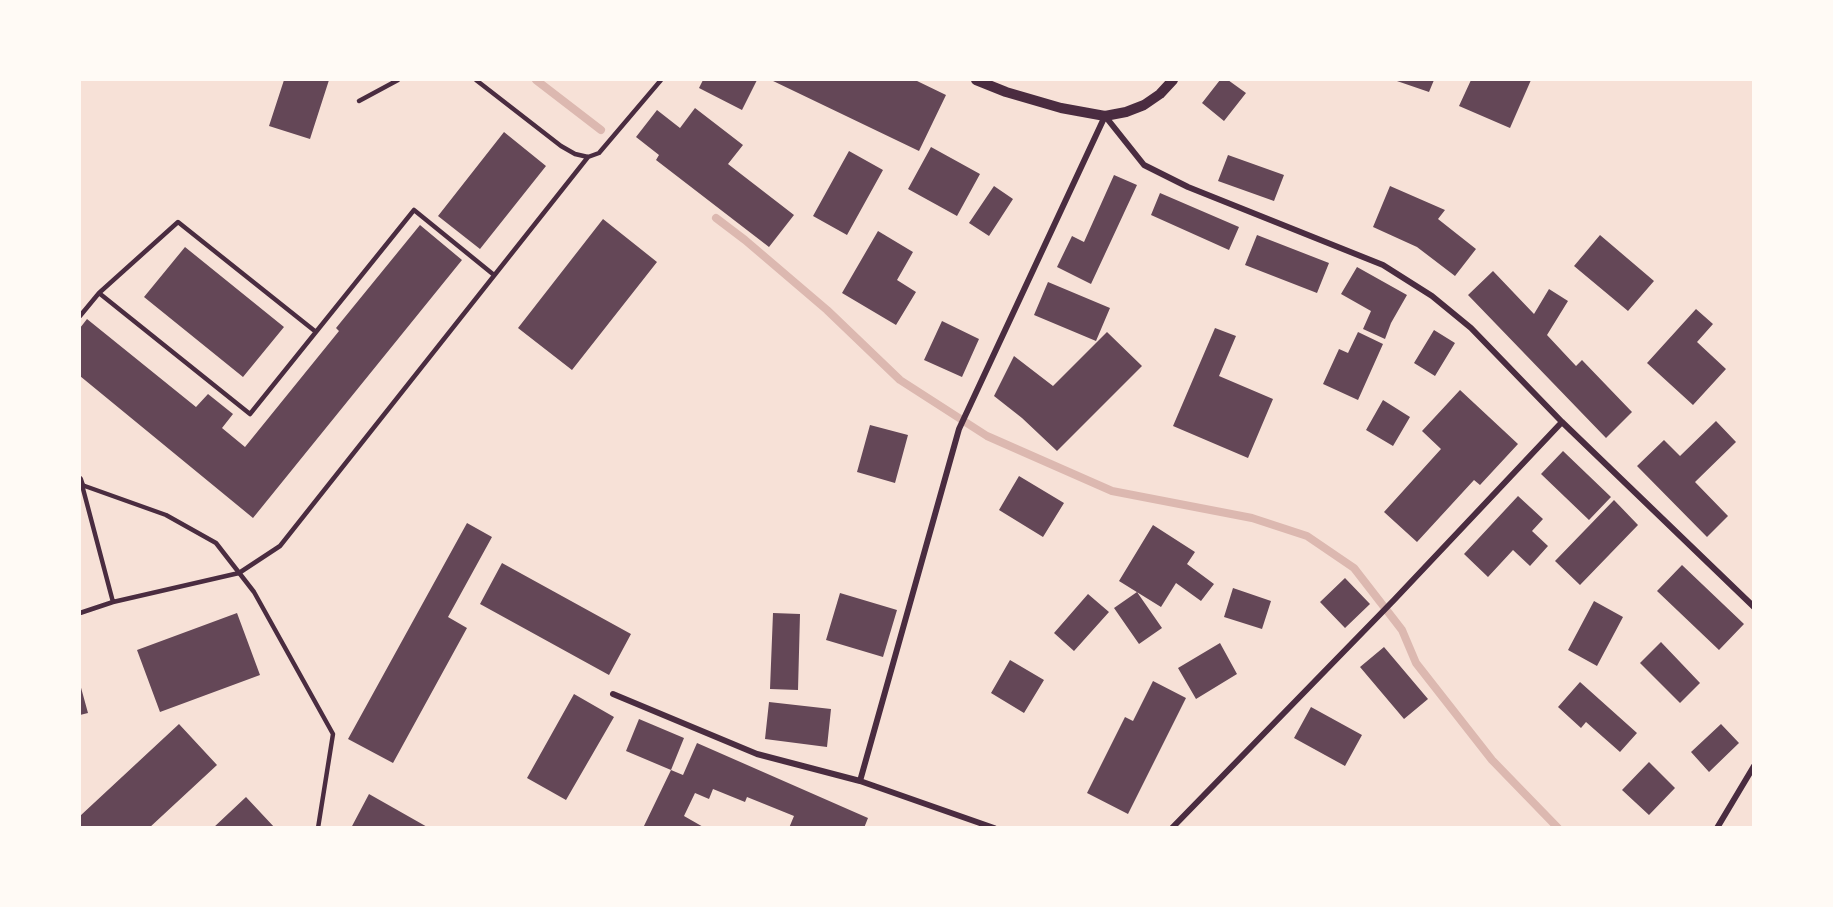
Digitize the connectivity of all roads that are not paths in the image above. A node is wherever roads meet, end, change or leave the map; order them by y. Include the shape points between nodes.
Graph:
1 (398, 80) edge
2 (476, 80) edge
3 (661, 80) edge
4 (976, 80) edge
5 (1173, 80) edge
6 (359, 101) dead end
7 (1105, 116) junction
8 (588, 158) junction
9 (494, 275) junction
10 (99, 293) junction
11 (80, 316) edge
12 (316, 332) junction
13 (1562, 422) junction
14 (81, 482) edge
15 (238, 573) junction
16 (113, 602) junction
17 (1754, 607) edge
18 (80, 613) edge
19 (613, 694) dead end
20 (1754, 766) edge
21 (860, 781) junction
22 (318, 828) edge
23 (994, 828) edge
24 (1172, 828) edge
25 (1718, 828) edge

1 - 6 lane
2 - 8 lane via 561,146
3 - 8 lane via 599,153
4 - 7 street via 1061,108
5 - 7 street via 1144,105
7 - 13 street via 1144,165 1188,187 1383,265 1432,296 1471,328
7 - 21 street via 959,429
8 - 9 lane
9 - 12 lane via 414,210
9 - 15 lane via 280,546
10 - 11 lane
10 - 12 lane via 178,222
10 - 12 lane via 250,414
13 - 17 street
13 - 24 street
14 - 15 lane via 166,515 216,543
14 - 16 lane
15 - 16 lane
15 - 22 lane via 254,592 333,734
16 - 18 lane
19 - 21 street via 757,754
20 - 25 street
21 - 23 street

